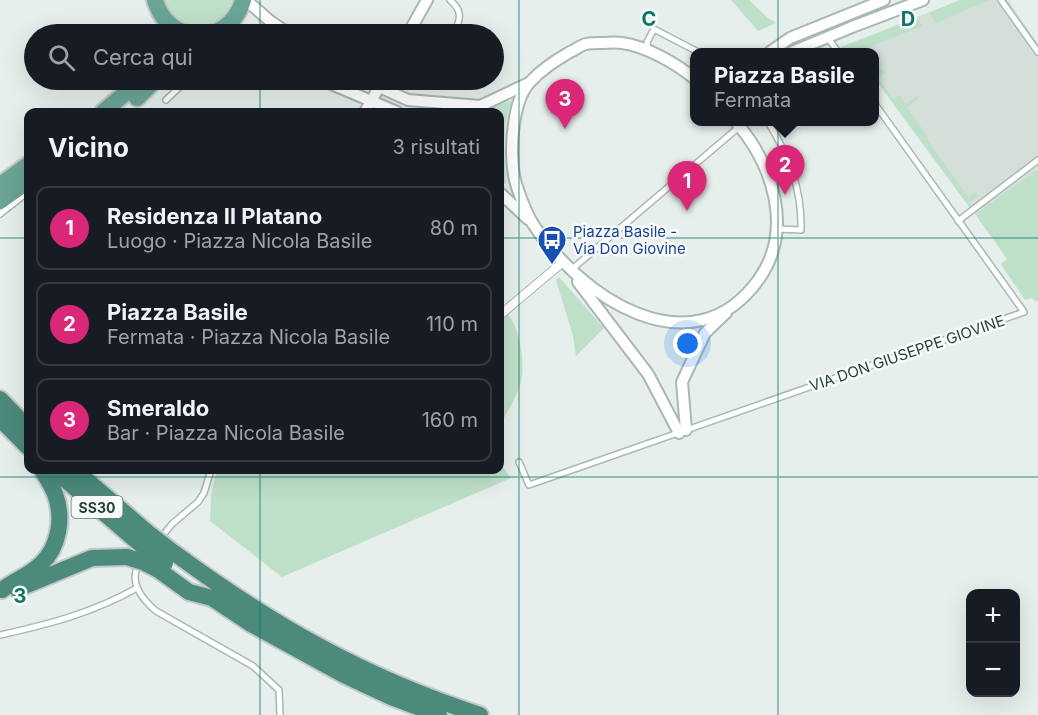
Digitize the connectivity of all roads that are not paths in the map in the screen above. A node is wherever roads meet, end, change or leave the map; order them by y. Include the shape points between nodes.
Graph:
1 (155, 0) edge
2 (245, 0) edge
3 (426, 0) edge
4 (450, 0) edge
5 (884, 0) edge
6 (923, 0) edge
7 (1001, 0) edge
8 (164, 24) edge
9 (229, 24) edge
10 (274, 24) edge
11 (413, 24) edge
12 (459, 24) edge
13 (828, 38) junction
14 (690, 48) edge
15 (776, 48) edge
16 (802, 48) edge
17 (835, 48) edge
18 (648, 52) junction
19 (1038, 52) edge
20 (690, 76) edge
21 (529, 83) junction
22 (129, 90) edge
23 (144, 90) edge
24 (176, 90) edge
25 (345, 90) edge
26 (377, 90) edge
27 (392, 90) edge
28 (166, 100) dead end
29 (371, 101) junction
30 (108, 108) edge
31 (124, 108) edge
32 (367, 108) edge
33 (388, 108) edge
34 (879, 110) edge
35 (736, 126) edge
36 (739, 126) edge
37 (770, 126) edge
38 (1038, 160) edge
39 (24, 168) edge
40 (24, 184) edge
41 (0, 185) edge
42 (24, 195) edge
43 (504, 197) edge
44 (0, 201) edge
45 (0, 214) edge
46 (958, 221) junction
47 (532, 223) junction
48 (778, 229) junction
49 (567, 266) junction
50 (732, 307) junction
51 (504, 312) edge
52 (0, 399) edge
53 (0, 419) edge
54 (24, 424) edge
55 (682, 432) junction
56 (24, 443) edge
57 (519, 462) dead end
58 (44, 474) edge
59 (59, 474) edge
60 (79, 474) edge
61 (210, 474) edge
62 (144, 538) junction
63 (165, 561) junction
64 (137, 588) junction
65 (1, 590) edge
66 (215, 592) junction
67 (0, 635) edge
68 (280, 715) edge
69 (439, 715) edge
70 (480, 715) edge

1 - 8 main road
2 - 9 main road
2 - 10 street
3 - 11 street
4 - 12 lane via 457,6
5 - 15 street via 790,38
6 - 13 street
7 - 19 lane
13 - 16 street
13 - 17 lane
14 - 18 lane via 654,29 647,42
18 - 20 street
18 - 21 street via 623,43 586,44 551,63
21 - 27 street via 480,106 408,100
21 - 47 street via 517,106 512,140 516,184
22 - 30 main road
23 - 31 main road
24 - 28 lane
25 - 29 street
26 - 29 street
29 - 32 street
29 - 33 street
34 - 46 lane, VIA DON GIUSEPPE GIOVINE
35 - 49 lane
36 - 48 street via 759,155 771,183
37 - 48 lane via 793,171 801,209 801,230
38 - 46 lane
39 - 41 main road
40 - 44 main road
42 - 45 lane
43 - 47 street
46 - 55 lane, VIA DON GIUSEPPE GIOVINE via 1023,312
47 - 49 street
48 - 50 street via 763,273
49 - 50 street via 620,306 660,322 693,322
49 - 51 street
49 - 55 street via 648,374
50 - 55 street via 705,333 682,382
52 - 54 highway
53 - 56 highway
55 - 57 lane, VIA DON GIUSEPPE GIOVINE via 529,485
58 - 65 highway via 57,501 58,537 42,564
59 - 62 highway, SS30
60 - 62 highway, SS30
61 - 64 lane via 198,502 172,524 137,567
62 - 63 highway, SS30, bridge
63 - 65 highway, bridge via 92,558 26,587
63 - 66 highway, SS30
63 - 66 highway via 189,592
64 - 67 lane via 60,621
64 - 68 lane via 156,611 253,666 279,690
66 - 69 highway via 251,624 344,675
66 - 70 highway via 349,663

